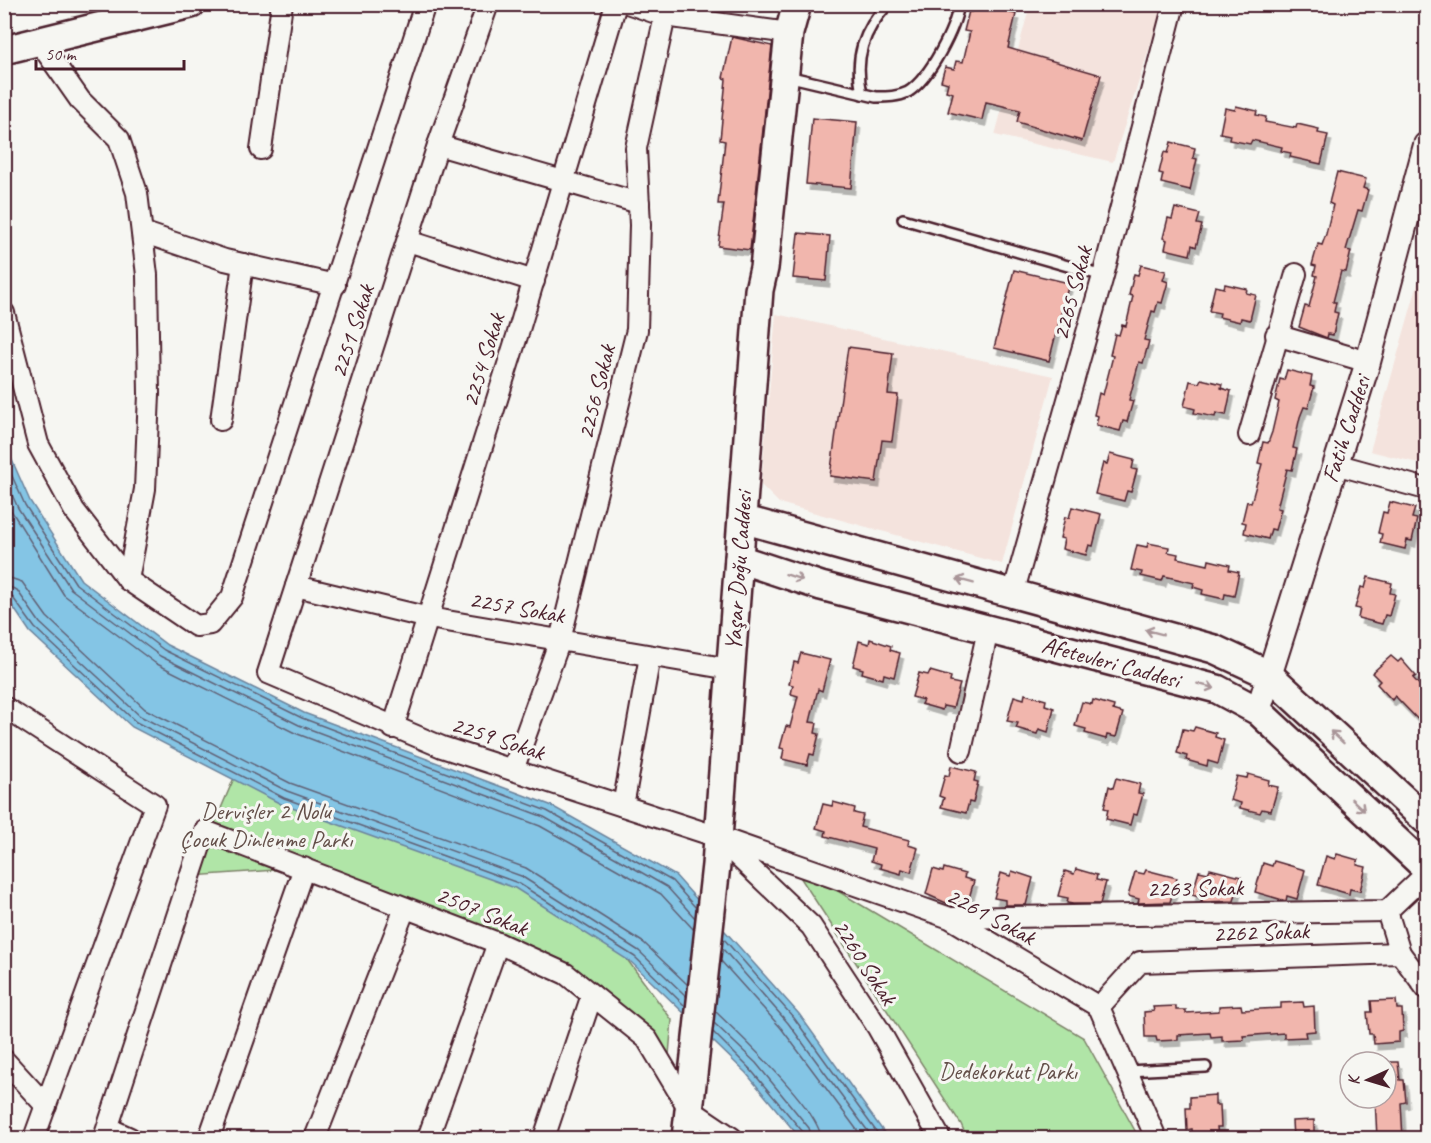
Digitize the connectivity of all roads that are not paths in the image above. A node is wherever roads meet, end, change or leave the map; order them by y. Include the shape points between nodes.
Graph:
1 (191, 4) edge
2 (282, 4) edge
3 (425, 4) edge
4 (488, 4) edge
5 (616, 4) edge
6 (630, 4) edge
7 (797, 4) edge
8 (888, 4) edge
9 (958, 4) edge
10 (1174, 4) edge
11 (665, 16) junction
12 (789, 33) junction
13 (38, 40) junction
14 (4, 50) edge
15 (785, 76) junction
16 (862, 94) junction
17 (1426, 144) edge
18 (438, 145) junction
19 (261, 150) dead end
20 (563, 182) junction
21 (639, 203) junction
22 (903, 219) dead end
23 (142, 232) junction
24 (408, 241) junction
25 (243, 264) junction
26 (1296, 274) dead end
27 (1103, 276) junction
28 (534, 281) junction
29 (335, 285) junction
30 (4, 313) edge
31 (1276, 335) junction
32 (1368, 362) junction
33 (221, 420) dead end
34 (1249, 435) dead end
35 (1335, 465) junction
36 (1426, 489) edge
37 (742, 519) junction
38 (739, 559) junction
39 (128, 580) junction
40 (296, 586) junction
41 (1013, 594) junction
42 (429, 618) junction
43 (988, 630) junction
44 (560, 640) junction
45 (651, 656) junction
46 (730, 669) junction
47 (268, 673) joint
48 (1268, 674) junction
49 (4, 707) edge
50 (1258, 711) junction
51 (393, 728) junction
52 (961, 751) dead end
53 (513, 770) junction
54 (622, 806) junction
55 (1425, 816) edge
56 (718, 837) junction
57 (304, 868) junction
58 (1426, 868) edge
59 (1426, 874) edge
60 (405, 908) junction
61 (1387, 910) junction
62 (950, 918) junction
63 (498, 943) junction
64 (1400, 953) junction
65 (1426, 988) edge
66 (592, 995) junction
67 (1099, 1007) junction
68 (4, 1060) edge
69 (1206, 1067) dead end
70 (1127, 1071) junction
71 (46, 1106) junction
72 (689, 1108) junction
73 (106, 1133) edge
74 (34, 1138) edge
75 (130, 1138) edge
76 (209, 1138) edge
77 (315, 1138) edge
78 (428, 1138) edge
79 (544, 1138) edge
80 (686, 1138) edge
81 (732, 1138) edge
82 (940, 1138) edge
83 (1156, 1138) edge

1 - 13 main road
2 - 19 street
3 - 29 street
4 - 18 street, 2251 Sokak
5 - 20 street, 2254 Sokak
6 - 11 street
7 - 12 main road, Yaşar Doğu Caddesi
8 - 16 lane via 876,17 857,64
9 - 16 lane via 955,21 921,81 906,93 891,98
10 - 27 street, 2265 Sokak
11 - 12 street
11 - 21 street, 2256 Sokak via 636,148
12 - 15 main road, Yaşar Doğu Caddesi
13 - 14 main road
13 - 23 street via 81,100 119,139 137,193
15 - 16 lane
15 - 37 main road, Yaşar Doğu Caddesi via 759,290
17 - 32 street, Fatih Caddesi
18 - 20 street
18 - 24 street, 2251 Sokak
20 - 21 street
20 - 28 street, 2254 Sokak
21 - 44 street, 2256 Sokak via 637,330
22 - 27 lane
23 - 25 street
23 - 39 street via 147,275 145,489
24 - 28 street
24 - 40 street, 2251 Sokak
25 - 29 street
25 - 33 street
26 - 31 street
27 - 41 street, 2265 Sokak
28 - 42 street, 2254 Sokak
29 - 39 street via 232,597 210,624 196,626
30 - 39 street via 38,444 74,510
31 - 32 street
31 - 34 street
32 - 35 street, Fatih Caddesi
35 - 36 street
35 - 48 street, Fatih Caddesi
37 - 38 main road, Yaşar Doğu Caddesi
41 -> 37 main road, Afetevleri Caddesi
38 -> 43 main road, Afetevleri Caddesi via 821,586
38 - 46 main road, Yaşar Doğu Caddesi
40 - 42 street, 2257 Sokak
40 - 47 street, 2251 Sokak
48 -> 41 main road, Afetevleri Caddesi via 1214,649
42 - 44 street, 2257 Sokak
42 - 51 street, 2254 Sokak
43 -> 50 main road, Afetevleri Caddesi via 1216,689
43 - 52 street
44 - 45 street, 2257 Sokak
44 - 53 street, 2256 Sokak
45 - 46 street, 2257 Sokak
45 - 54 street
46 - 56 main road, Yaşar Doğu Caddesi
47 - 51 street, 2259 Sokak
48 - 50 street, Fatih Caddesi
55 -> 48 main road, Afetevleri Caddesi
49 - 71 street via 155,805
50 -> 58 main road, Afetevleri Caddesi
51 - 53 street, 2259 Sokak
53 - 54 street, 2259 Sokak
54 - 56 street, 2259 Sokak
56 - 62 street, 2261 Sokak
56 - 72 main road, Yaşar Doğu Caddesi
56 - 82 street, 2260 Sokak via 811,926 878,1028
57 - 60 street, 2507 Sokak
57 - 73 street, 2507 Sokak via 205,831
57 - 76 street
59 - 61 street
60 - 63 street, 2507 Sokak
60 - 77 street
61 - 62 street, 2263 Sokak
61 - 64 street
62 - 67 street, 2261 Sokak
63 - 66 street, 2507 Sokak via 566,974
63 - 78 street
64 - 65 street
64 - 67 street, 2262 Sokak via 1140,962
66 - 72 street, 2507 Sokak via 647,1039
66 - 79 street
67 - 70 street
68 - 71 street
69 - 70 lane
70 - 83 street
71 - 74 street
72 - 80 main road, Yaşar Doğu Caddesi
72 - 81 street
73 - 75 street

